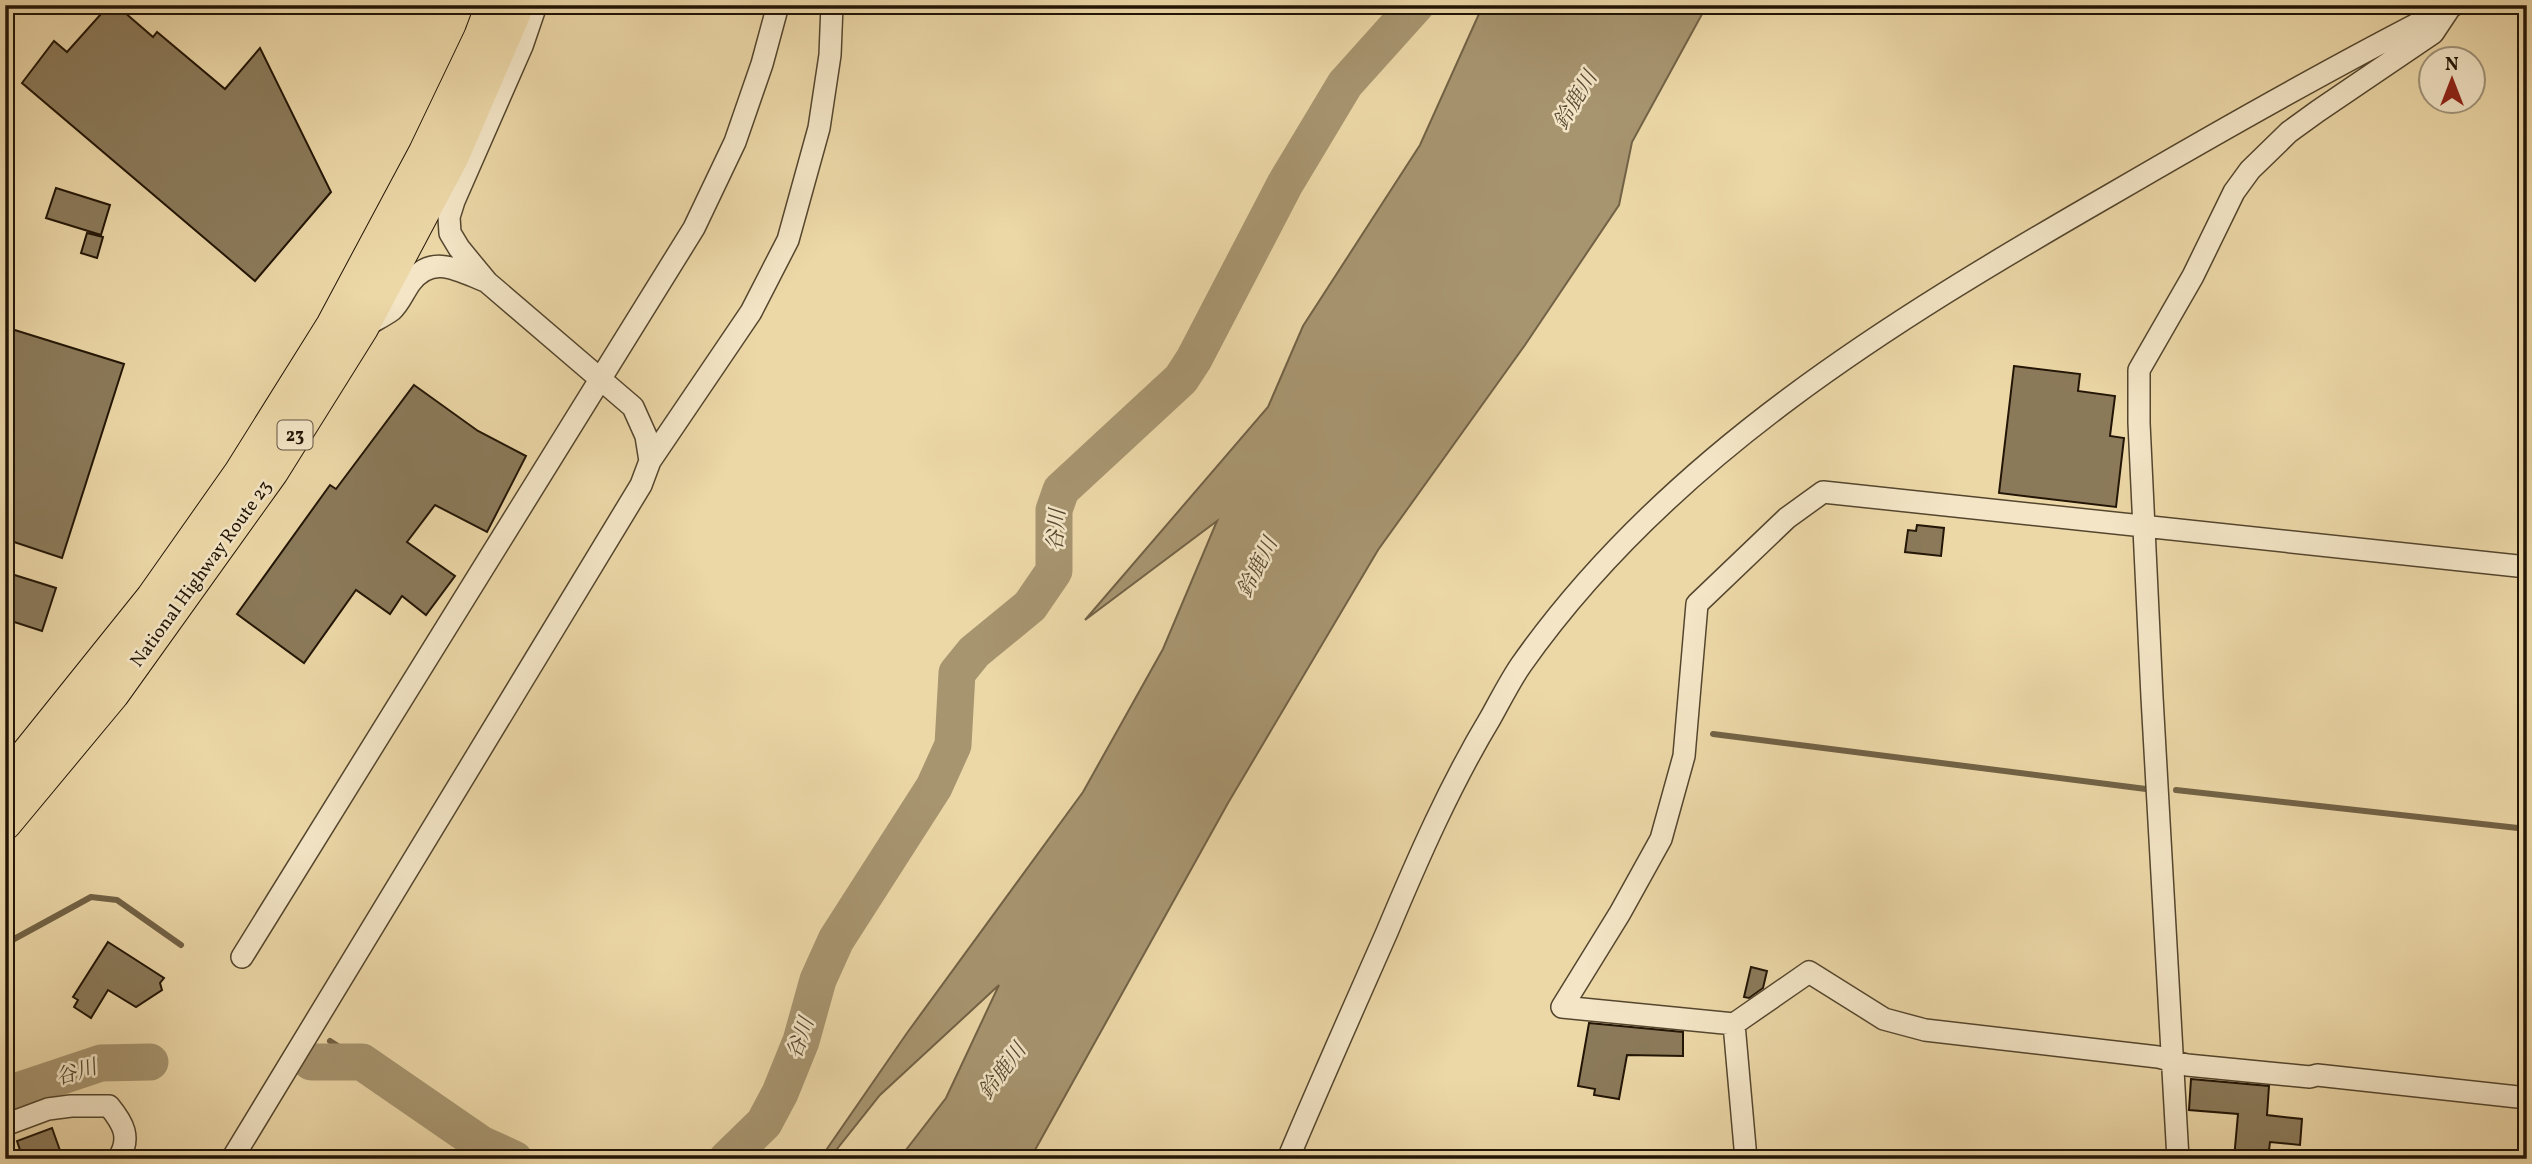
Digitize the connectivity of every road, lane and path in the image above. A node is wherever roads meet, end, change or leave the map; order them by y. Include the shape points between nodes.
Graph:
1 (492, 5) edge
2 (518, 5) edge
3 (536, 5) edge
4 (778, 5) edge
5 (832, 5) edge
6 (2452, 6) edge
7 (487, 282) junction
8 (362, 328) junction
9 (601, 379) junction
10 (650, 461) junction
11 (2145, 526) junction
12 (2527, 567) edge
13 (5, 781) edge
14 (5, 824) edge
15 (242, 957) dead end
16 (1734, 1024) junction
17 (2172, 1060) junction
18 (2527, 1098) edge
19 (5, 1125) edge
20 (118, 1159) edge
21 (232, 1159) edge
22 (1288, 1159) edge
23 (1746, 1159) edge
24 (2178, 1159) edge

1 - 13 highway, National Highway Route 23 / 23 via 419,164 332,326 247,462 152,598
2 - 8 highway, National Highway Route 23 / 23 via 453,156
3 - 7 street via 449,217 450,233
4 - 9 street via 744,116 718,179 694,228
5 - 10 street via 819,128 788,240 751,312
6 - 11 street via 2433,33 2289,132 2234,192 2139,370
6 - 22 street via 2131,182 1874,340 1765,416 1626,538 1519,668 1463,763
7 - 8 street via 453,268 423,269 394,309
7 - 9 street
8 - 14 highway, National Highway Route 23 / 23 via 272,472 153,639
9 - 10 street via 634,407
9 - 15 street
10 - 21 street via 641,485
11 - 12 street
11 - 16 street via 1823,492 1787,517 1697,604 1684,756 1661,839 1562,1007
11 - 17 street
16 - 17 street via 1808,972 1884,1018 1925,1030
16 - 23 street
17 - 18 street
17 - 24 street
19 - 20 street via 48,1108 109,1107 124,1123 124,1150

